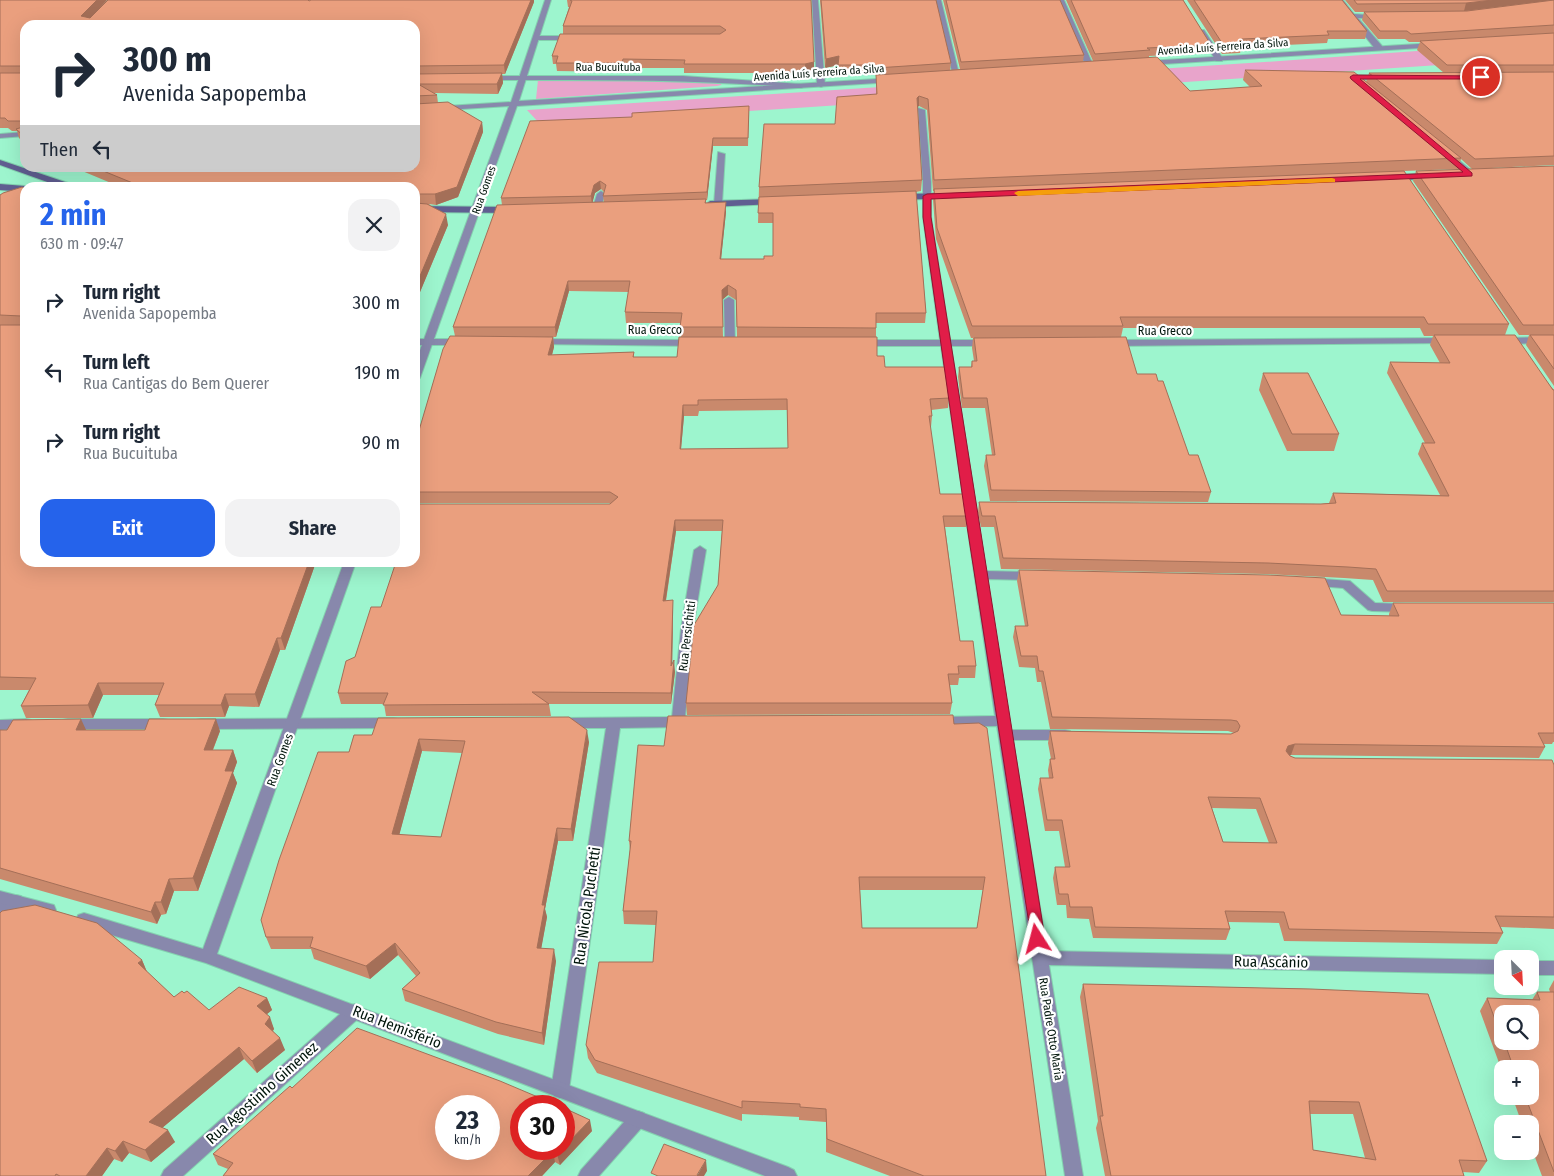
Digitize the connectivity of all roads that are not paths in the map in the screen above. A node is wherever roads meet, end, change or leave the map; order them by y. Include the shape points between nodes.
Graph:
1 (548, 0) edge
2 (815, 0) edge
3 (938, 0) edge
4 (1061, 0) edge
5 (1339, 0) edge
6 (1352, 16) junction
7 (1392, 17) edge
8 (1198, 25) edge
9 (537, 38) junction
10 (585, 38) edge
11 (1447, 44) edge
12 (1379, 48) junction
13 (1219, 58) junction
14 (1140, 64) edge
15 (1100, 66) edge
16 (1090, 67) junction
17 (1080, 68) edge
18 (966, 75) edge
19 (1387, 75) edge
20 (947, 76) edge
21 (957, 76) junction
22 (1335, 77) edge
23 (1353, 77) junction
24 (480, 78) edge
25 (524, 78) junction
26 (899, 80) edge
27 (821, 84) junction
28 (801, 86) junction
29 (1368, 90) edge
30 (515, 104) junction
31 (420, 110) edge
32 (921, 110) edge
33 (20, 134) edge
34 (0, 136) edge
35 (1442, 151) edge
36 (721, 154) dead end
37 (0, 162) edge
38 (20, 169) edge
39 (28, 172) edge
40 (1470, 174) edge
41 (1442, 176) edge
42 (1404, 177) junction
43 (1379, 178) edge
44 (57, 182) edge
45 (0, 187) edge
46 (13, 188) junction
47 (20, 189) edge
48 (1412, 189) edge
49 (601, 194) edge
50 (6, 195) edge
51 (927, 196) junction
52 (956, 196) edge
53 (888, 198) edge
54 (783, 201) edge
55 (699, 204) edge
56 (718, 204) junction
57 (602, 207) joint
58 (583, 208) edge
59 (420, 209) edge
60 (525, 210) edge
61 (476, 211) junction
62 (729, 300) edge
63 (1554, 340) edge
64 (1458, 341) edge
65 (1496, 341) edge
66 (420, 342) edge
67 (428, 342) junction
68 (477, 342) edge
69 (526, 342) edge
70 (701, 343) edge
71 (730, 343) edge
72 (848, 343) edge
73 (946, 343) junction
74 (1004, 343) edge
75 (1100, 343) edge
76 (420, 364) edge
77 (700, 550) dead end
78 (348, 567) edge
79 (980, 575) junction
80 (1046, 576) edge
81 (1295, 581) edge
82 (1415, 608) edge
83 (614, 722) junction
84 (678, 722) junction
85 (698, 722) edge
86 (924, 722) edge
87 (410, 723) edge
88 (546, 723) edge
89 (39, 724) edge
90 (58, 724) edge
91 (293, 724) junction
92 (0, 725) edge
93 (1004, 728) junction
94 (1079, 736) edge
95 (7, 899) edge
96 (0, 911) edge
97 (208, 957) junction
98 (1040, 958) junction
99 (1494, 967) edge
100 (1539, 968) edge
101 (1554, 968) edge
102 (355, 1011) junction
103 (560, 1090) junction
104 (638, 1119) junction
105 (170, 1176) edge
106 (586, 1176) edge
107 (788, 1176) edge
108 (1074, 1176) edge

1 - 9 street, Rua Gomes
2 - 27 street
3 - 21 street
4 - 16 street
5 - 6 street
6 - 7 street
6 - 12 street
8 - 13 street
9 - 10 street
9 - 25 street, Rua Gomes
11 - 12 street, Avenida Luís Ferreira da Silva
12 - 13 street, Avenida Luís Ferreira da Silva
13 - 14 street, Avenida Luís Ferreira da Silva
15 - 16 street
16 - 17 street
18 - 21 street
19 - 23 street
20 - 21 street
22 - 23 street
23 - 29 street
24 - 25 street, Rua Bucuituba
25 - 28 street, Rua Bucuituba via 642,78
25 - 30 street, Rua Gomes
26 - 27 street, Avenida Luís Ferreira da Silva
27 - 28 street, Avenida Luís Ferreira da Silva
28 - 30 street, Avenida Luís Ferreira da Silva
30 - 31 street, Avenida Luís Ferreira da Silva
30 - 61 street, Rua Gomes
32 - 51 street, Rua Padre Otto Maria
33 - 34 street
35 - 40 street
36 - 56 street
37 - 38 main road
39 - 44 main road
41 - 42 main road
42 - 43 main road
42 - 48 street
45 - 46 main road
46 - 47 main road
46 - 50 street
49 - 57 street
51 - 52 main road
51 - 53 main road
51 - 73 street, Rua Padre Otto Maria via 927,217
54 - 56 main road
55 - 56 main road
57 - 58 main road
59 - 61 main road
60 - 61 main road
61 - 67 street, Rua Gomes
62 - 71 street
63 - 65 street
64 - 75 street, Rua Grecco
66 - 67 street
67 - 68 street
67 - 76 street, Rua Gomes
69 - 70 street, Rua Grecco
72 - 73 street
73 - 74 street
73 - 79 street, Rua Padre Otto Maria via 974,507
77 - 84 street, Rua Persichitti via 687,629
78 - 91 street, Rua Gomes
79 - 80 street
79 - 93 street, Rua Padre Otto Maria
81 - 82 street via 1344,584 1372,607
83 - 84 street
83 - 88 street
83 - 103 street, Rua Nicola Puchetti
84 - 85 street
86 - 93 street
87 - 91 street
89 - 92 street
90 - 91 street
91 - 97 street, Rua Gomes
93 - 94 street
93 - 98 street, Rua Padre Otto Maria
95 - 96 street
95 - 97 street, Rua Hemisfério
97 - 102 street, Rua Hemisfério
98 - 99 street, Rua Ascânio
98 - 108 street, Rua Padre Otto Maria
100 - 101 street
102 - 103 street, Rua Hemisfério
102 - 105 street, Rua Agostinho Gimenez
103 - 104 street, Rua Hemisfério
104 - 106 street
104 - 107 street, Rua Hemisfério

